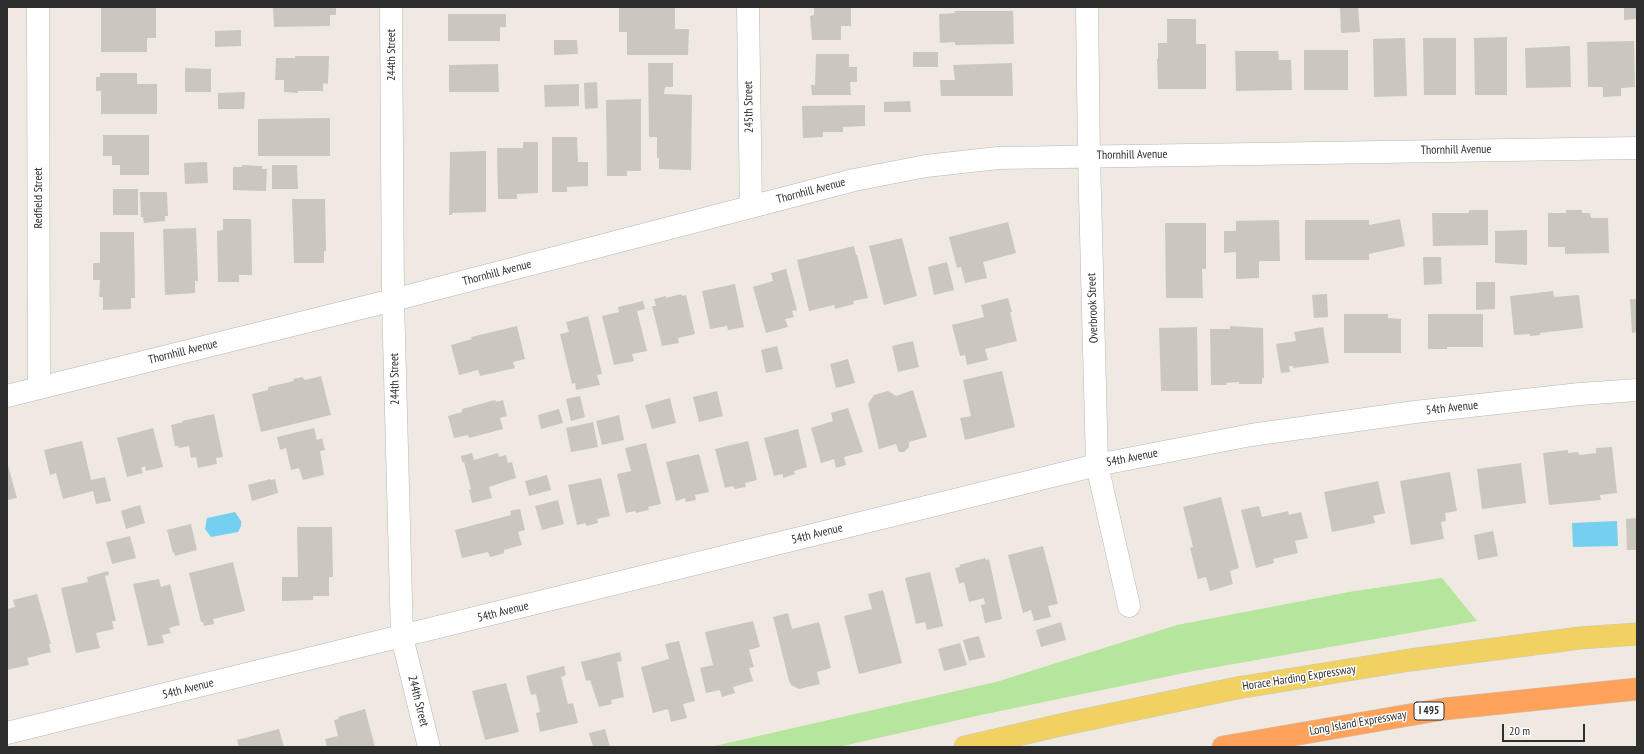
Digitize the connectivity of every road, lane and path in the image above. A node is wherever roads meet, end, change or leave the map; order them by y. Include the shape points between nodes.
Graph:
1 (38, 7) edge
2 (391, 7) edge
3 (748, 7) edge
4 (1087, 7) edge
5 (1637, 148) edge
6 (1089, 156) junction
7 (751, 208) junction
8 (394, 300) junction
9 (39, 388) junction
10 (1637, 390) edge
11 (7, 396) edge
12 (1097, 465) junction
13 (1129, 606) dead end
14 (1637, 634) edge
15 (402, 637) junction
16 (1637, 689) edge
17 (7, 733) edge
18 (429, 747) edge
19 (965, 747) edge
20 (1223, 747) edge

1 - 9 street, Redfield Street
2 - 8 street, 244th Street
3 - 7 street, 245th Street
4 - 6 street, Overbrook Street
5 - 6 street, Thornhill Avenue
6 - 7 street, Thornhill Avenue via 998,158 926,166 854,180
6 - 12 street, Overbrook Street
7 - 8 street, Thornhill Avenue
8 - 9 street, Thornhill Avenue
8 - 15 street, 244th Street
9 - 11 street, Thornhill Avenue
10 - 12 street, 54th Avenue via 1415,412 1251,435
12 - 13 street, Overbrook Street
12 - 15 street, 54th Avenue
14 - 19 main road, Horace Harding Expressway via 1580,638 1410,660 1237,688
15 - 17 street, 54th Avenue
15 - 18 street, 244th Street
16 - 20 highway, Long Island Expressway / I 495 via 1444,709

